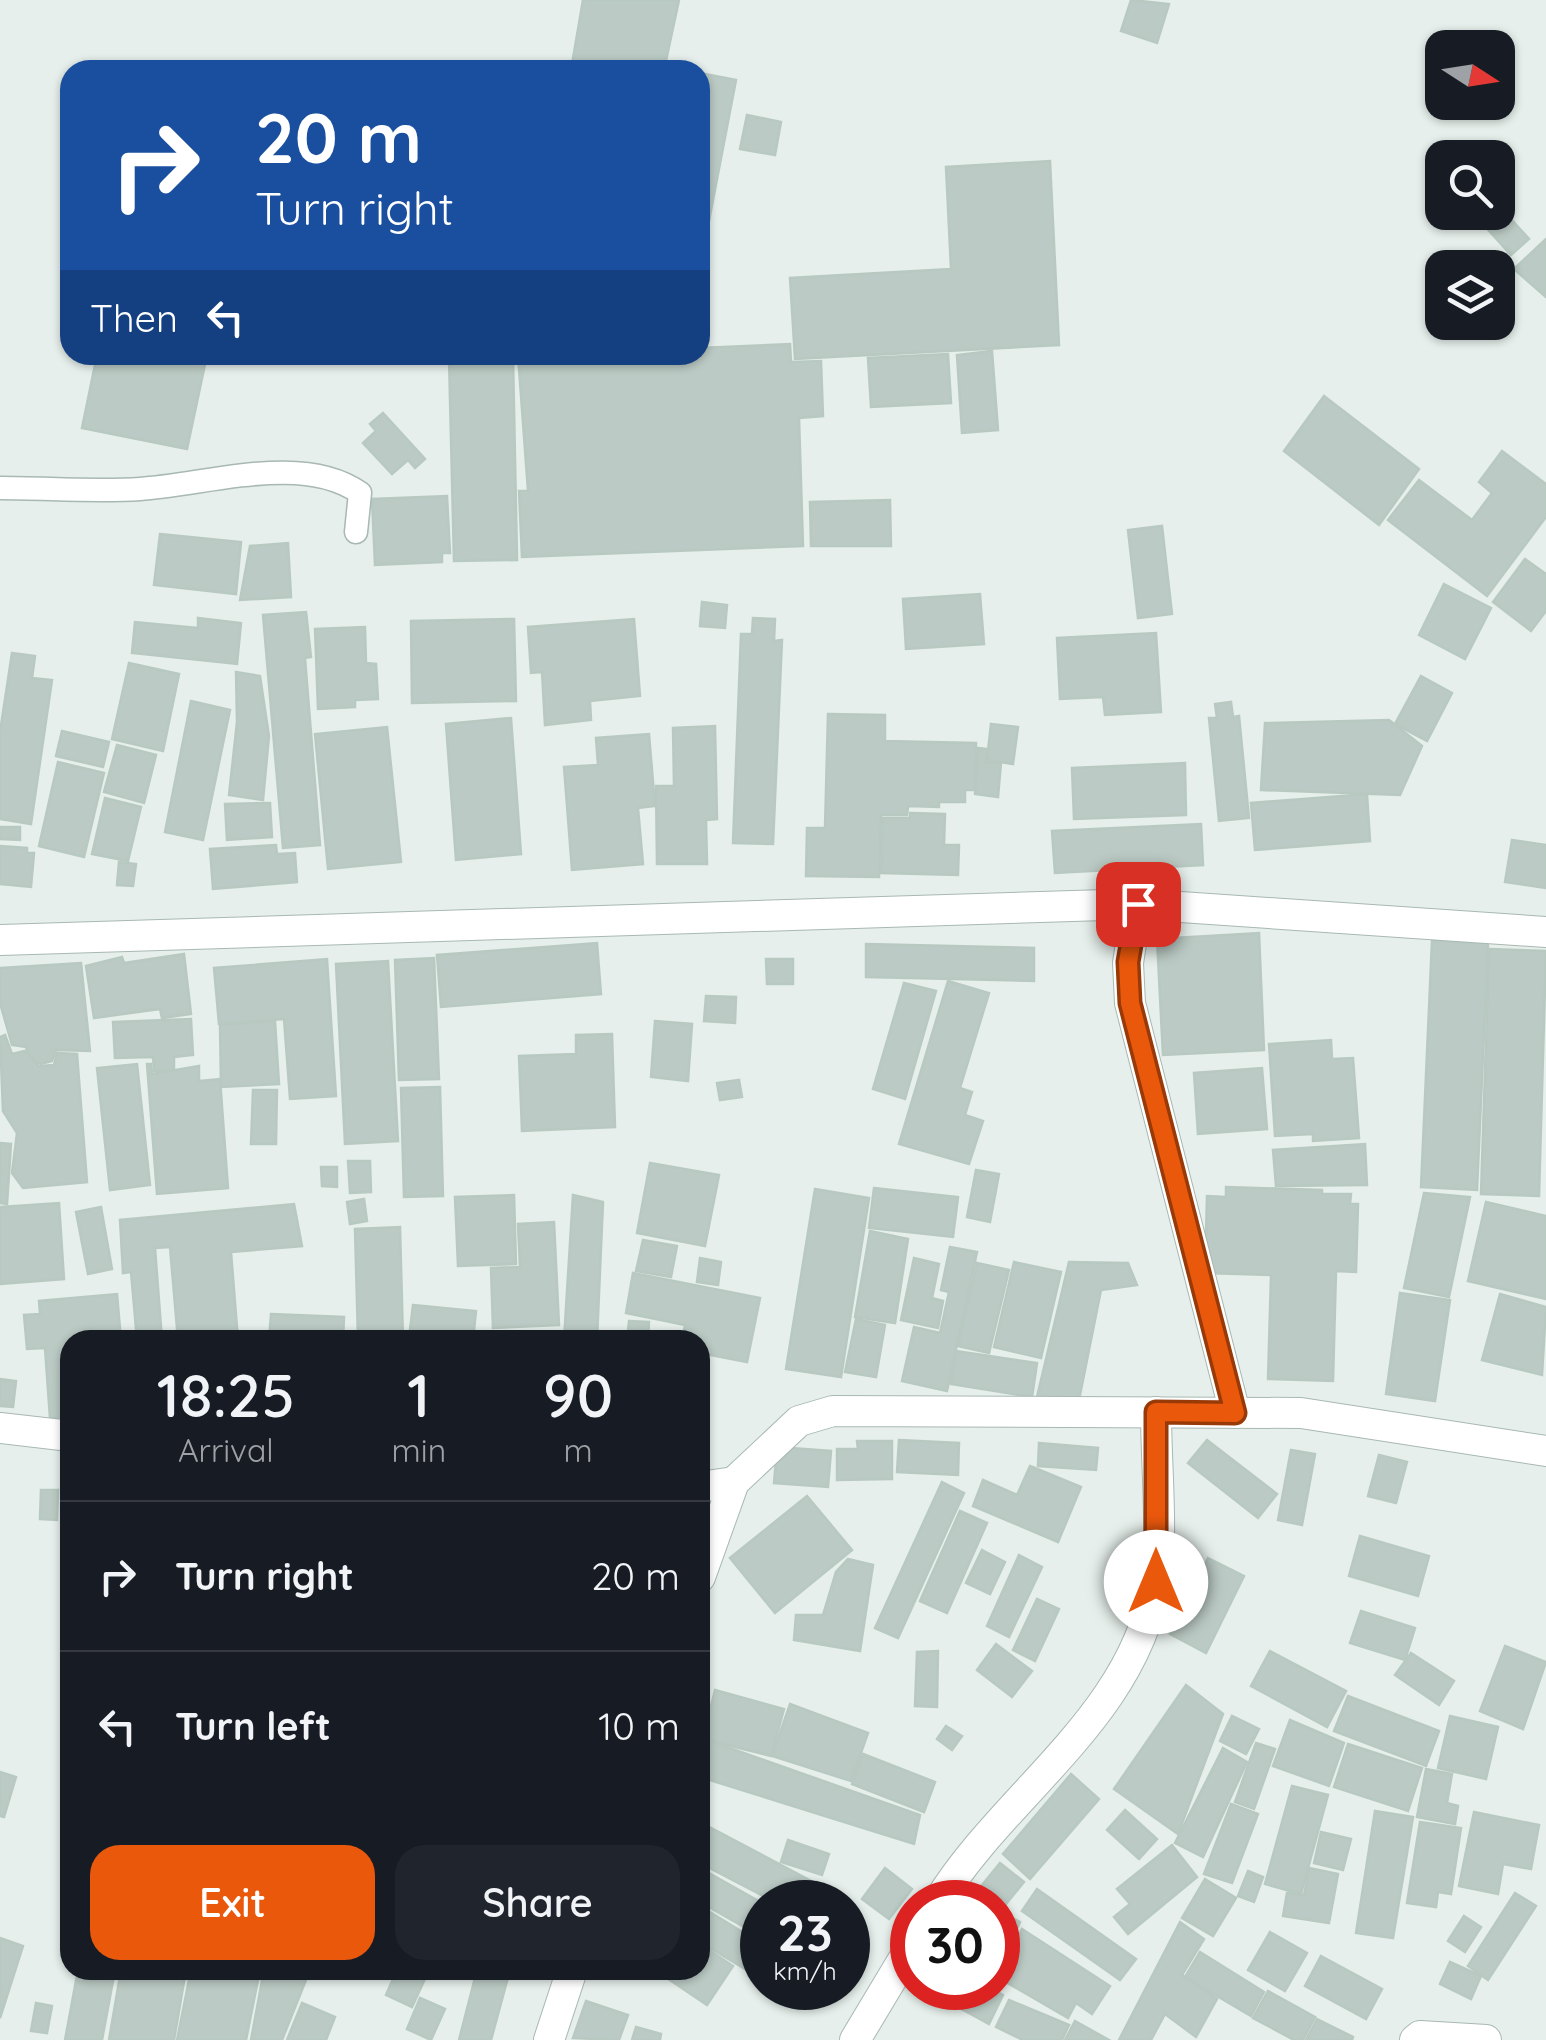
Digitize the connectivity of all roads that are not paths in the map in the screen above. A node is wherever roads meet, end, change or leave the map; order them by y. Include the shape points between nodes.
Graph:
1 (0, 488) edge
2 (356, 532) dead end
3 (1138, 904) junction
4 (1546, 932) edge
5 (0, 940) edge
6 (1156, 1412) junction
7 (1235, 1413) junction
8 (0, 1428) edge
9 (60, 1435) edge
10 (1546, 1451) edge
11 (734, 1482) junction
12 (710, 1486) edge
13 (710, 1549) edge
14 (952, 1880) edge
15 (569, 1980) edge
16 (890, 1980) edge
17 (549, 2040) edge
18 (854, 2040) edge
19 (1415, 2040) edge
20 (1486, 2040) edge

1 - 2 lane via 140,489 318,473 360,493
3 - 4 street
3 - 5 street
3 - 7 street via 1128,962 1130,1003
6 - 7 street
6 - 11 street via 832,1411 799,1420
6 - 14 street via 1156,1582 1134,1646 1084,1731
7 - 10 street via 1301,1413
8 - 9 street
11 - 12 street
11 - 13 street
15 - 17 street
16 - 18 street
19 - 20 street

